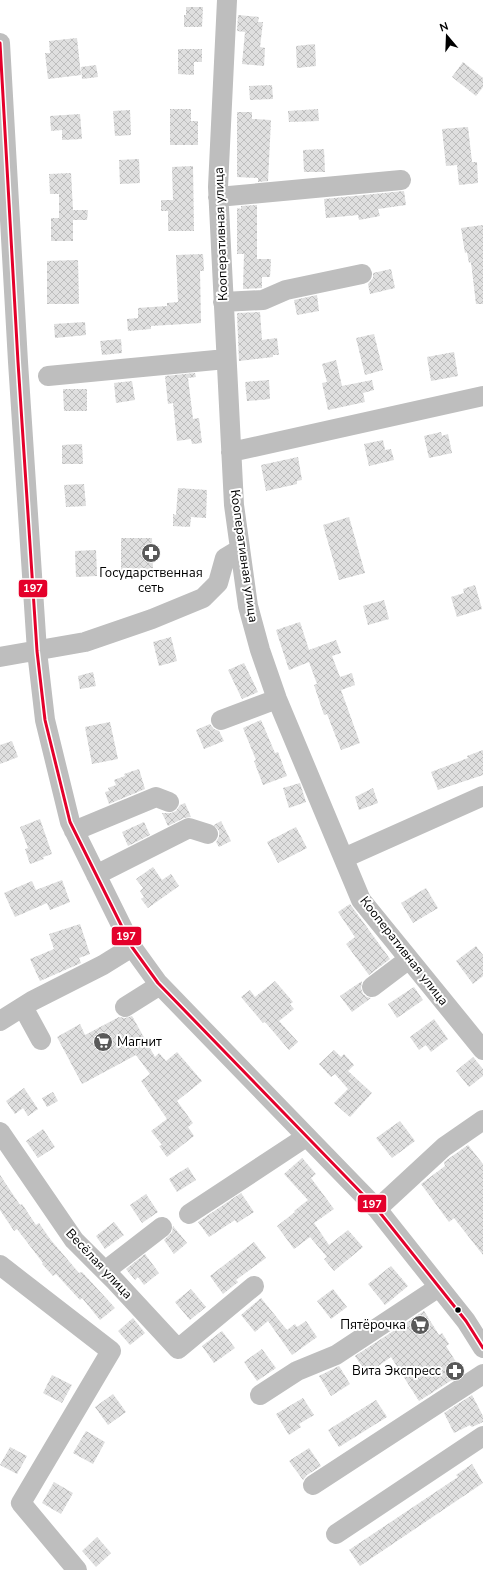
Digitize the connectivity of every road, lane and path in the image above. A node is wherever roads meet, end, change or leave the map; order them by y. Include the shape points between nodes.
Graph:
1 (227, 0) edge
2 (0, 43) edge
3 (401, 180) dead end
4 (218, 197) junction
5 (362, 274) dead end
6 (222, 302) junction
7 (226, 360) junction
8 (48, 376) dead end
9 (483, 396) edge
10 (231, 452) junction
11 (240, 549) junction
12 (37, 651) junction
13 (0, 657) edge
14 (277, 699) junction
15 (221, 720) dead end
16 (483, 796) edge
17 (169, 802) dead end
18 (74, 831) junction
19 (208, 834) dead end
20 (344, 858) junction
21 (96, 875) junction
22 (135, 951) junction
23 (409, 959) junction
24 (156, 980) junction
25 (372, 987) dead end
26 (125, 1007) dead end
27 (0, 1021) edge
28 (481, 1045) edge
29 (483, 1120) edge
30 (0, 1132) edge
31 (306, 1137) junction
32 (377, 1209) junction
33 (189, 1214) dead end
34 (156, 1223) dead end
35 (0, 1265) edge
36 (100, 1266) junction
37 (254, 1286) dead end
38 (439, 1287) junction
39 (483, 1348) edge
40 (483, 1374) edge
41 (260, 1395) dead end
42 (483, 1436) edge
43 (313, 1485) dead end
44 (336, 1534) dead end
45 (77, 1570) edge

1 - 4 street, Кооперативная улица
2 - 12 street
3 - 4 street
4 - 6 street, Кооперативная улица
5 - 6 street via 286,290 263,300
6 - 7 street, Кооперативная улица
7 - 8 street
7 - 10 street, Кооперативная улица
9 - 10 street
10 - 11 street, Кооперативная улица
11 - 12 street via 225,558 218,583 203,598 85,642
11 - 14 street, Кооперативная улица via 248,606
12 - 13 street
12 - 18 street via 45,720
14 - 15 street
14 - 20 street, Кооперативная улица
16 - 20 street
17 - 18 street via 156,797
18 - 21 street
19 - 21 street via 189,828
20 - 23 street, Кооперативная улица via 362,900
21 - 22 street
22 - 24 street
22 - 27 street via 103,965 32,1024
23 - 25 street
23 - 28 street, Кооперативная улица
24 - 26 street
24 - 31 street
29 - 32 street via 444,1147
30 - 36 street, Весёлая улица via 74,1240
31 - 32 street
31 - 33 street
32 - 38 street
34 - 36 street
35 - 45 street via 111,1351 21,1503
36 - 37 street, Весёлая улица via 178,1349
38 - 39 street via 466,1321
38 - 41 street via 336,1355 297,1371
40 - 43 street
42 - 44 street

